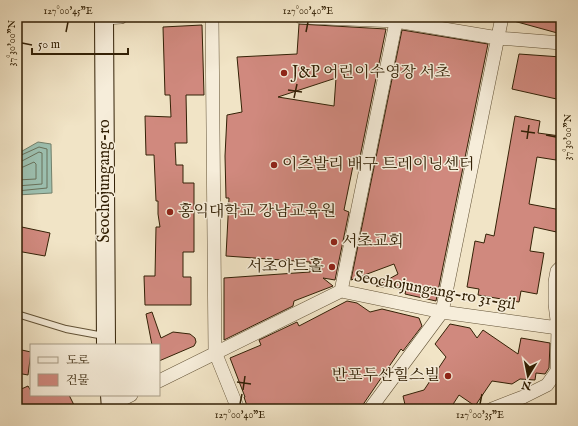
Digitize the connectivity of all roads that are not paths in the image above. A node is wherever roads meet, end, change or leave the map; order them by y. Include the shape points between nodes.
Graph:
1 (110, 17) edge
2 (212, 17) edge
3 (301, 17) edge
4 (502, 17) edge
5 (396, 19) edge
6 (498, 38) junction
7 (561, 43) edge
8 (561, 267) edge
9 (341, 291) junction
10 (442, 312) junction
11 (17, 314) edge
12 (558, 328) junction
13 (106, 341) edge
14 (215, 352) junction
15 (160, 380) edge
16 (128, 396) edge
17 (110, 403) edge
18 (238, 409) edge
19 (370, 409) edge
20 (492, 409) edge

1 - 13 main road, Seochojungang-ro
2 - 14 street
3 - 5 street
4 - 6 street
5 - 6 street
5 - 9 street, Seochojungang-ro 31-gil
6 - 7 street
6 - 10 street
8 - 12 street via 554,282
9 - 10 street, Seochojungang-ro 31-gil
9 - 14 street
10 - 12 street, Seochojungang-ro 31-gil
10 - 19 street
11 - 13 lane
12 - 20 street via 557,370 547,385
14 - 15 street
14 - 18 street
16 - 17 street

